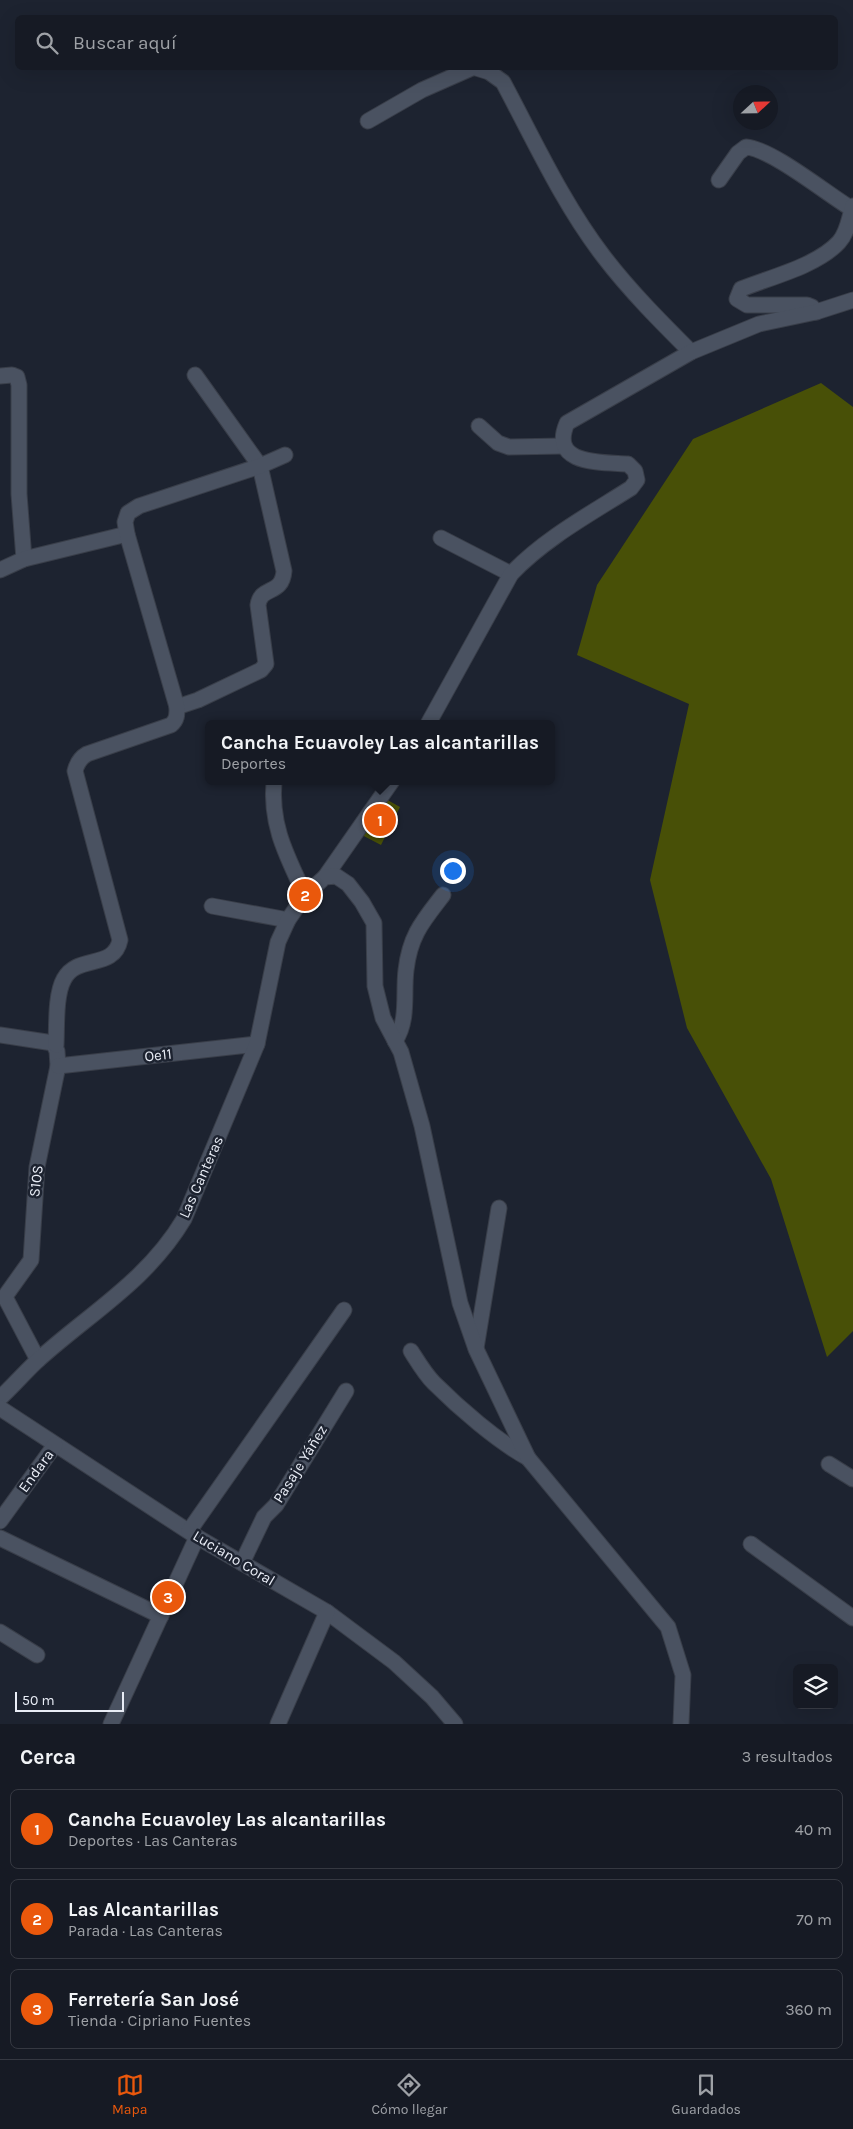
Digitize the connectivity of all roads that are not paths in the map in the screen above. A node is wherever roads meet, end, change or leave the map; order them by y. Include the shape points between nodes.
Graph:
1 (467, 70) edge
2 (482, 70) edge
3 (368, 121) dead end
4 (719, 180) dead end
5 (853, 207) edge
6 (853, 300) edge
7 (816, 312) junction
8 (691, 352) junction
9 (195, 375) dead end
10 (0, 376) edge
11 (479, 426) dead end
12 (563, 446) junction
13 (285, 455) dead end
14 (260, 466) junction
15 (127, 534) junction
16 (441, 538) dead end
17 (24, 559) junction
18 (0, 570) edge
19 (510, 574) junction
20 (177, 707) junction
21 (430, 720) edge
22 (274, 785) edge
23 (389, 785) edge
24 (325, 877) junction
25 (305, 895) junction
26 (443, 895) dead end
27 (212, 906) dead end
28 (288, 920) junction
29 (0, 1035) edge
30 (395, 1041) junction
31 (257, 1044) junction
32 (56, 1046) junction
33 (58, 1066) junction
34 (499, 1208) dead end
35 (344, 1310) dead end
36 (476, 1349) junction
37 (411, 1352) dead end
38 (38, 1360) junction
39 (346, 1391) dead end
40 (0, 1398) edge
41 (0, 1408) edge
42 (55, 1445) junction
43 (528, 1458) junction
44 (829, 1464) dead end
45 (853, 1479) edge
46 (0, 1521) edge
47 (193, 1534) junction
48 (0, 1538) edge
49 (751, 1544) dead end
50 (242, 1563) junction
51 (327, 1612) junction
52 (161, 1616) junction
53 (853, 1618) edge
54 (0, 1632) edge
55 (38, 1655) dead end
56 (111, 1724) edge
57 (278, 1724) edge
58 (455, 1724) edge
59 (682, 1724) edge

1 - 3 street via 422,90
2 - 8 street via 503,82 568,203 603,256
4 - 5 street via 738,153 746,147 754,148
5 - 7 street via 847,229 840,241 827,252 815,260 740,289 737,294 737,300 747,305 806,305
6 - 7 street
7 - 8 street via 759,324
8 - 12 street via 567,423
9 - 14 street
10 - 17 street via 17,377 20,385 20,494
11 - 12 street via 498,443 509,447
12 - 19 street via 572,456 590,461 628,464 635,471 637,480
13 - 14 street
14 - 15 street via 139,506 128,513 125,522
14 - 20 street via 284,571 278,588 264,594 258,605 266,664 261,670
15 - 17 street
15 - 20 street
16 - 19 street
17 - 18 street
19 - 21 street
20 - 32 street, S10S via 176,719 171,725 87,754 76,766 120,940 112,956 80,965 64,978 60,990
22 - 25 street via 273,805 279,835
23 - 24 street, Las Canteras
24 - 25 street, Las Canteras
24 - 30 street via 336,876 348,884 374,923 375,986 383,1018
25 - 28 street, Las Canteras
26 - 30 street via 417,928 410,949 401,1032
27 - 28 street
28 - 31 street, Las Canteras via 278,942
29 - 32 street via 53,1042
30 - 36 street via 422,1126 460,1303
31 - 33 street, Oe11
31 - 38 street, Las Canteras via 184,1219 172,1239 136,1280
32 - 33 street, S10S
33 - 38 street, S10S via 37,1167 31,1260 6,1295
34 - 36 street
35 - 47 street
36 - 43 street
37 - 43 street via 433,1382 455,1402 508,1446
38 - 40 street, Las Canteras
39 - 50 street, Pasaje Yáñez via 276,1505 264,1517
41 - 42 street, Luciano Coral
42 - 46 street, Endara
42 - 47 street, Luciano Coral
43 - 59 street via 668,1627 683,1675
44 - 45 street
47 - 50 street, Luciano Coral
47 - 52 street
48 - 52 street
49 - 53 street
50 - 51 street, Luciano Coral
51 - 57 street
51 - 58 street, Luciano Coral via 394,1662 432,1697
52 - 56 street
54 - 55 street

